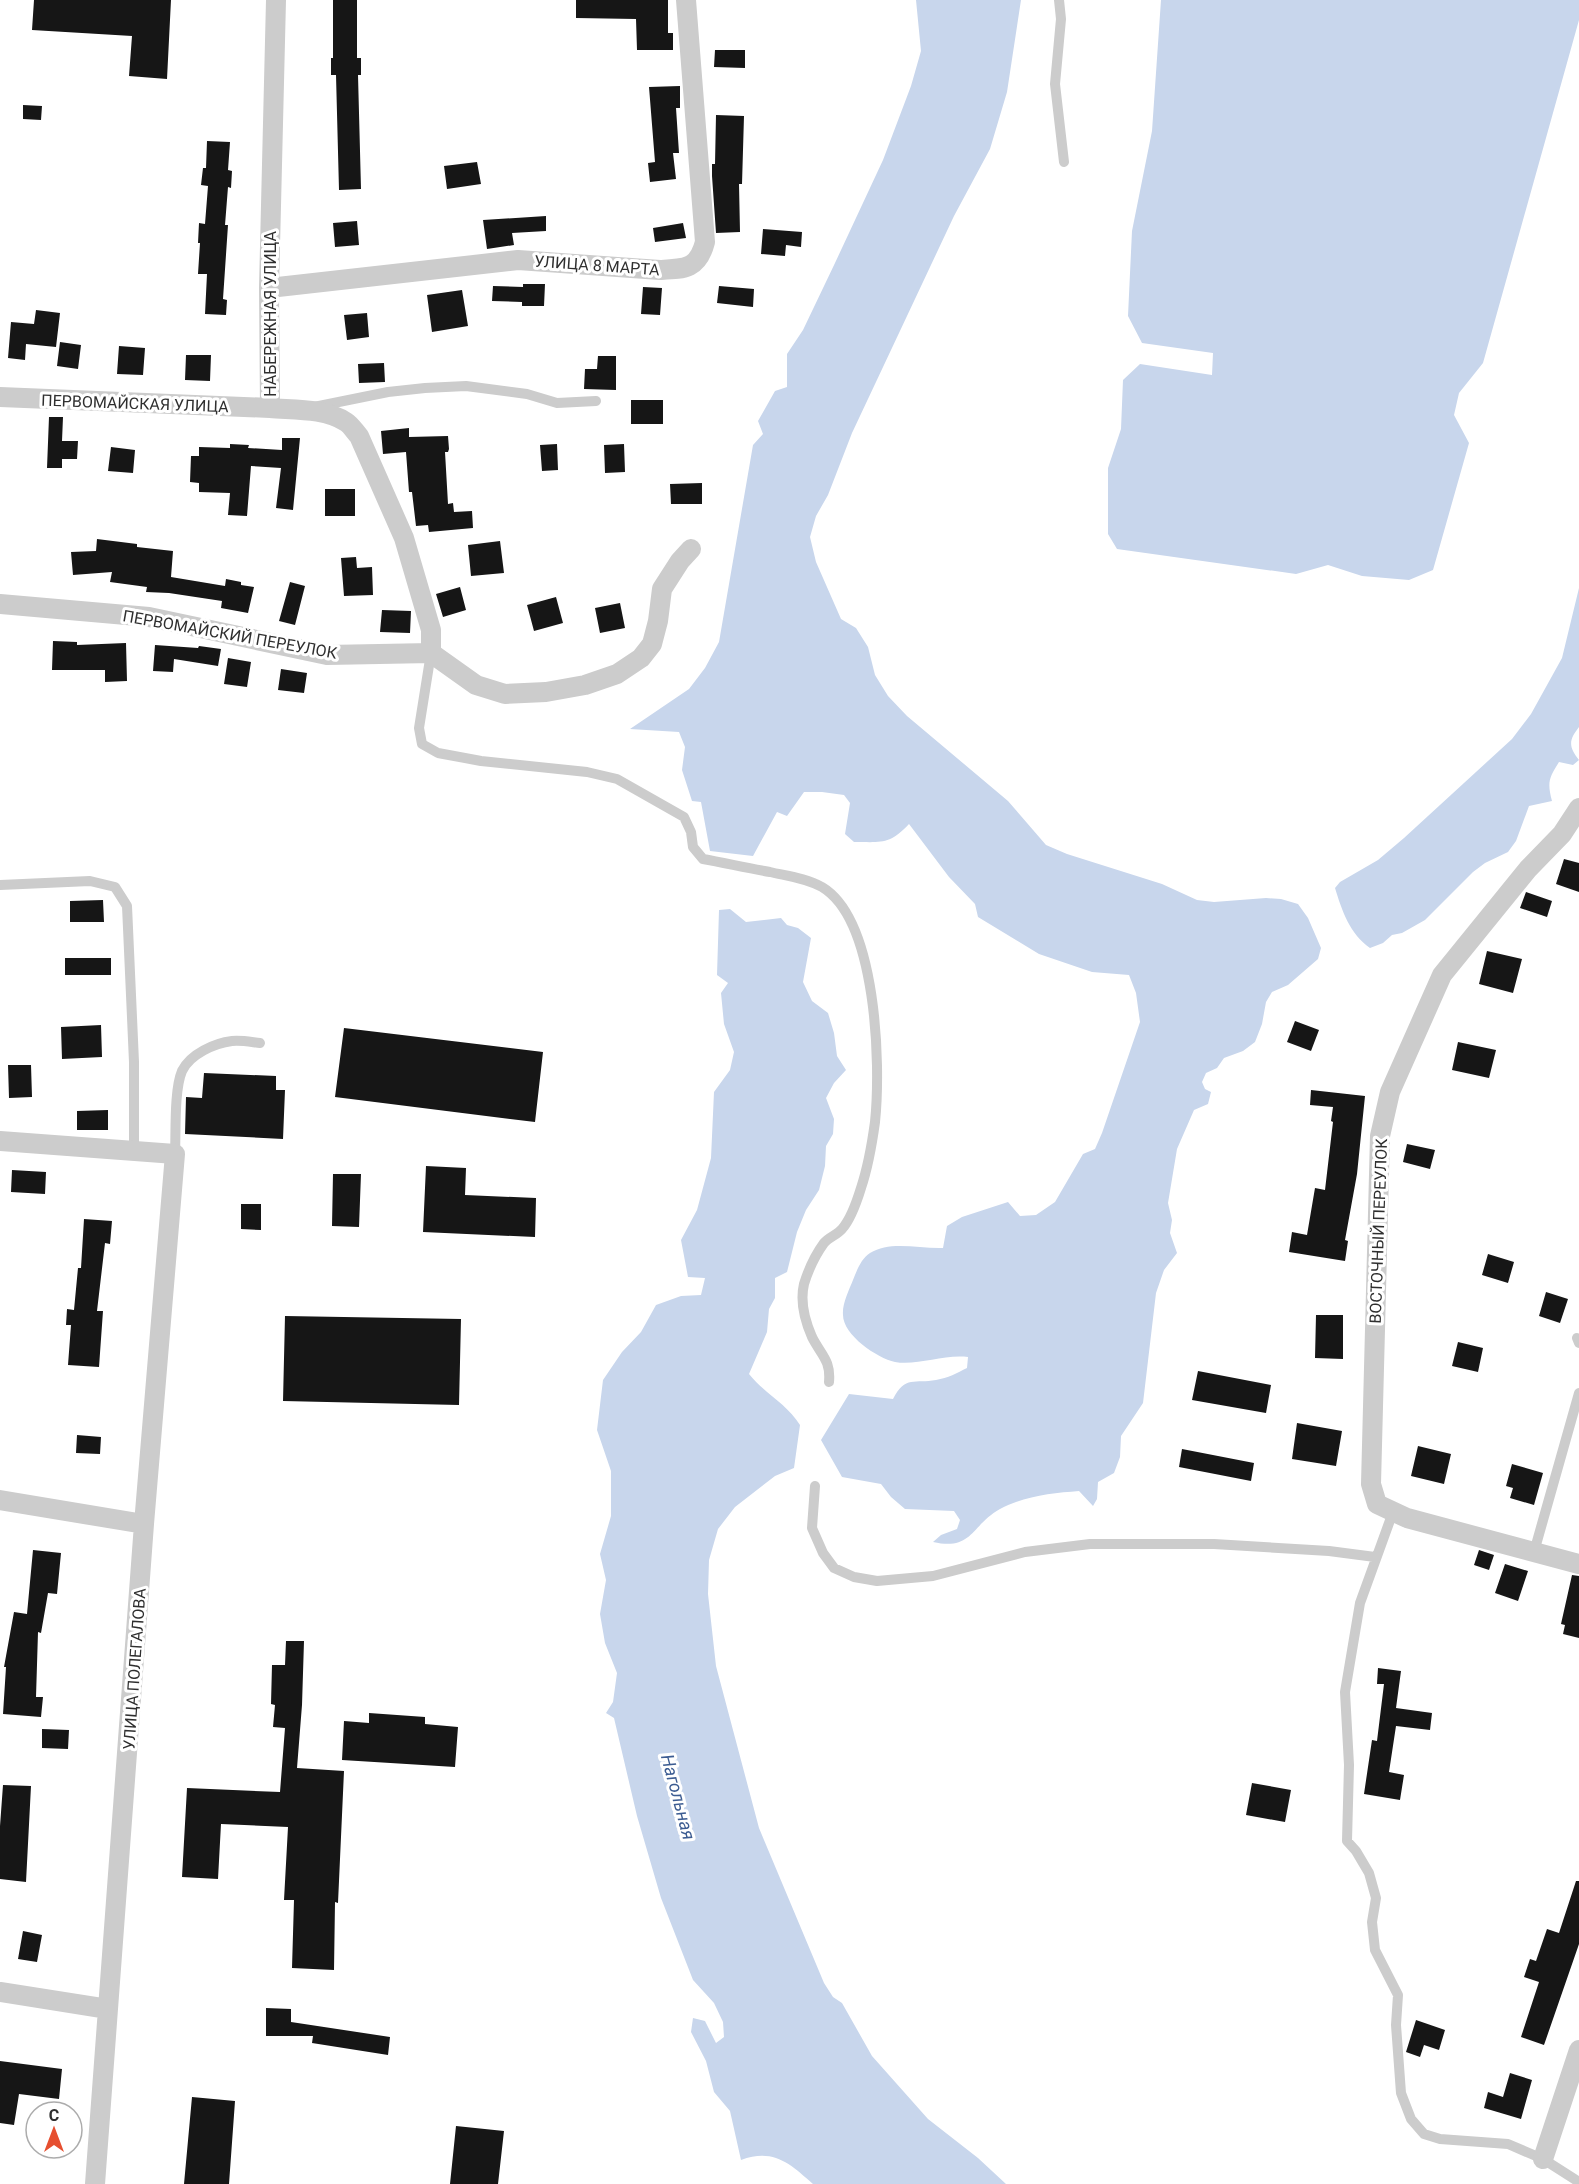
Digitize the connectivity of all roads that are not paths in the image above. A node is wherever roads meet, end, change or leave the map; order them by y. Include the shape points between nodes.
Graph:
1 (276, 0) edge
2 (686, 0) edge
3 (1059, 0) edge
4 (1064, 162) dead end
5 (269, 288) junction
6 (0, 397) edge
7 (596, 401) dead end
8 (270, 408) junction
9 (297, 410) junction
10 (692, 549) dead end
11 (0, 604) edge
12 (431, 653) junction
13 (1579, 808) edge
14 (0, 885) edge
15 (260, 1043) dead end
16 (0, 1141) edge
17 (134, 1151) junction
18 (175, 1154) junction
19 (829, 1382) dead end
20 (1579, 1393) edge
21 (815, 1486) dead end
22 (0, 1500) edge
23 (1393, 1512) junction
24 (144, 1524) junction
25 (1534, 1552) junction
26 (1375, 1557) junction
27 (1579, 1564) edge
28 (0, 1992) edge
29 (108, 2009) junction
30 (1579, 2050) edge
31 (1543, 2159) junction
32 (1579, 2181) edge
33 (95, 2184) edge

1 - 5 street, НАБЕРЕЖНАЯ УЛИЦА
2 - 5 street, УЛИЦА 8 МАРТА via 705,242 695,264 660,270 518,260
3 - 4 lane via 1055,84
5 - 8 street, НАБЕРЕЖНАЯ УЛИЦА
6 - 8 street, ПЕРВОМАЙСКАЯ УЛИЦА
7 - 9 lane via 557,403 503,390 456,387 388,392
8 - 9 street, НАБЕРЕЖНАЯ УЛИЦА
9 - 12 street, НАБЕРЕЖНАЯ УЛИЦА via 335,417 348,423 359,436 404,538 431,630
10 - 12 street via 662,589 652,644 641,658 617,674 546,692 505,694 476,685
11 - 12 street, ПЕРВОМАЙСКИЙ ПЕРЕУЛОК via 149,617 327,655
12 - 19 lane via 419,728 422,744 438,753 481,761 587,772 617,780 684,817 693,847 703,859 803,879 823,887 840,903 854,928 871,993 875,1028 875,1119 872,1147 849,1219 824,1244 804,1284 807,1319 828,1362
13 - 23 street, ВОСТОЧНЫЙ ПЕРЕУЛОК via 1562,834 1528,869 1442,975 1390,1092 1380,1136 1371,1484 1377,1504
14 - 17 lane via 90,881 115,887 127,906
15 - 18 lane via 219,1044 190,1061 182,1071
16 - 17 street
17 - 18 street
18 - 24 street, УЛИЦА ПОЛЕГАЛОВА
20 - 25 lane
21 - 26 lane via 813,1528 823,1553 834,1568 877,1581 933,1576 1025,1552 1090,1544 1287,1547
22 - 24 street
23 - 25 street, ВОСТОЧНЫЙ ПЕРЕУЛОК
23 - 26 lane
24 - 29 street, УЛИЦА ПОЛЕГАЛОВА
25 - 27 street, ВОСТОЧНЫЙ ПЕРЕУЛОК
26 - 31 lane via 1360,1603 1345,1692 1349,1765 1347,1841 1369,1873 1376,1898 1372,1922 1375,1950 1398,1995 1401,2093 1411,2118 1424,2134 1440,2139 1508,2144
28 - 29 street
29 - 33 street, УЛИЦА ПОЛЕГАЛОВА
30 - 31 street
31 - 32 lane

